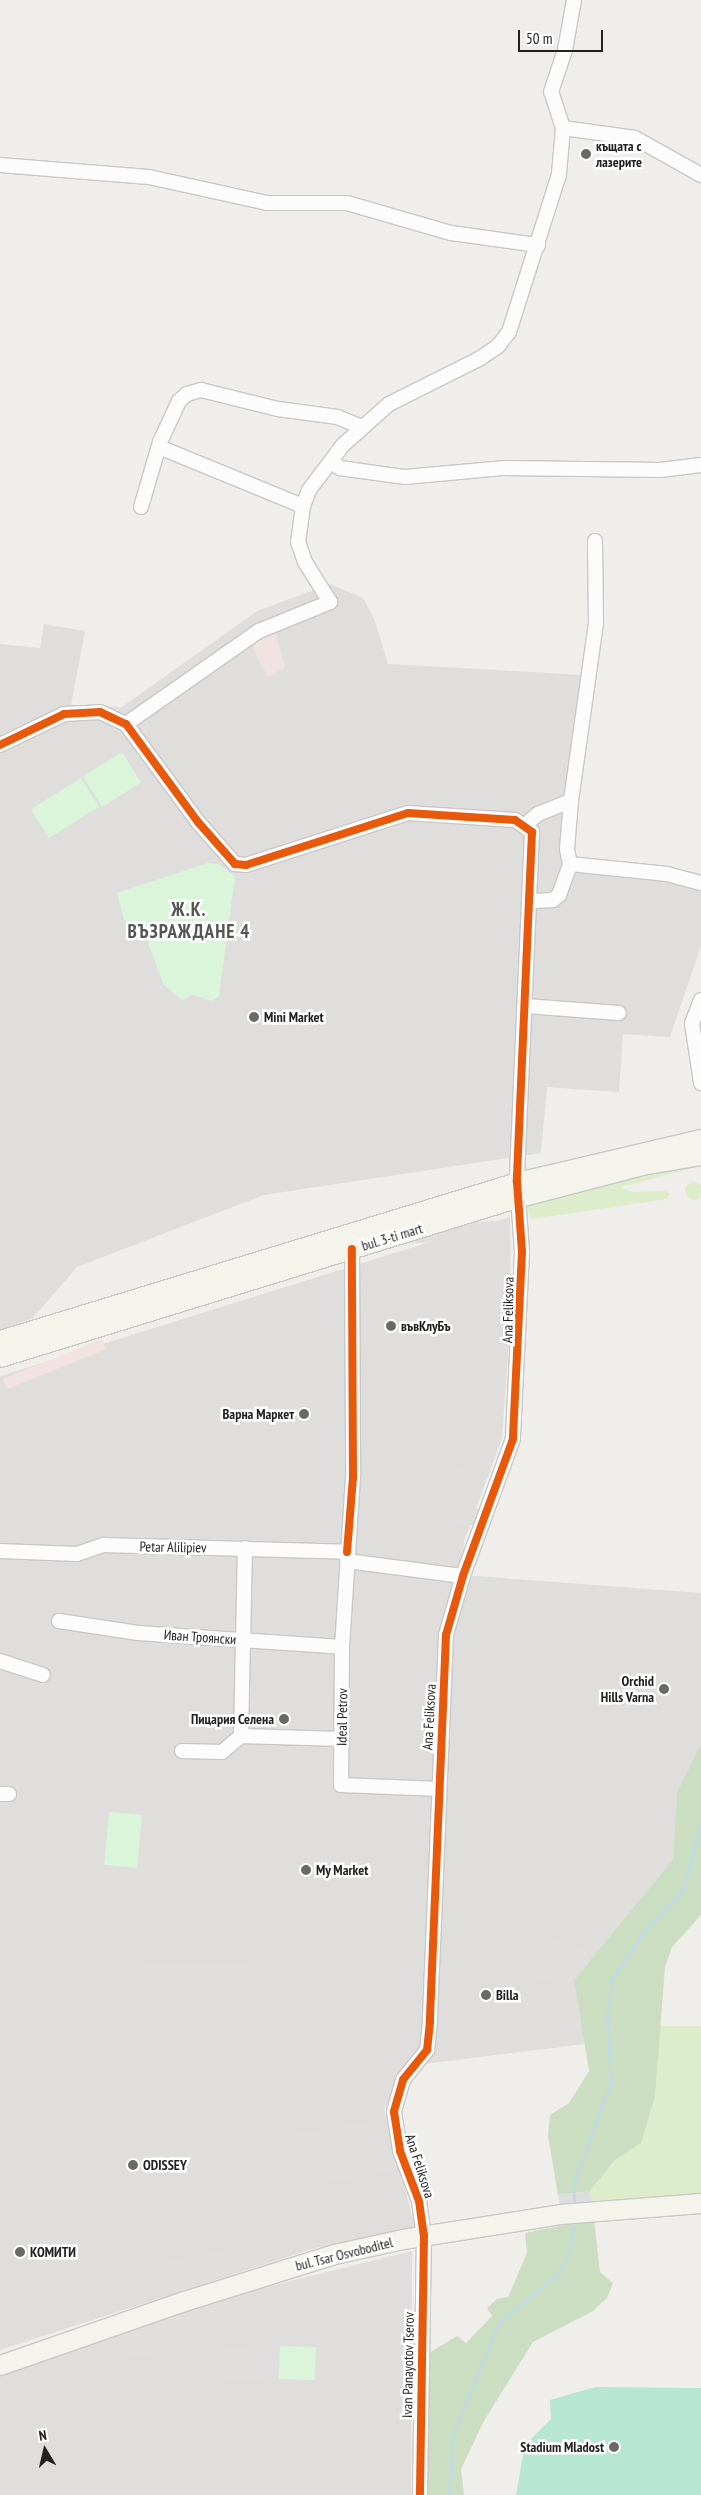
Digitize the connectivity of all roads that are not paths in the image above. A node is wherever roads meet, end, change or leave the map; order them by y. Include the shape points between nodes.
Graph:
1 (574, 0) edge
2 (563, 128) junction
3 (0, 165) edge
4 (701, 175) edge
5 (538, 244) junction
6 (362, 427) junction
7 (160, 447) junction
8 (331, 462) junction
9 (701, 465) edge
10 (302, 506) junction
11 (140, 507) dead end
12 (595, 542) dead end
13 (126, 724) junction
14 (0, 745) edge
15 (571, 801) junction
16 (526, 824) junction
17 (570, 864) junction
18 (701, 883) edge
19 (532, 901) junction
20 (701, 1000) edge
21 (526, 1006) junction
22 (618, 1013) dead end
23 (701, 1083) edge
24 (701, 1139) edge
25 (701, 1155) edge
26 (518, 1190) junction
27 (352, 1249) junction
28 (0, 1340) edge
29 (0, 1357) edge
30 (245, 1548) junction
31 (0, 1551) edge
32 (347, 1557) junction
33 (463, 1576) junction
34 (59, 1621) dead end
35 (242, 1640) junction
36 (342, 1648) junction
37 (0, 1662) edge
38 (43, 1675) dead end
39 (241, 1736) junction
40 (342, 1739) junction
41 (182, 1751) dead end
42 (439, 1789) junction
43 (701, 2203) edge
44 (424, 2235) junction
45 (0, 2366) edge
46 (420, 2495) edge

1 - 2 street via 565,50 551,92
2 - 4 street via 635,138
2 - 5 street via 559,174
3 - 5 street via 149,177 267,203 347,203 452,233
5 - 6 street via 518,312 498,346 389,404
6 - 7 street via 336,417 278,410 201,390 187,394 179,401
6 - 8 street
7 - 10 street
7 - 11 street
8 - 9 street via 340,468 404,478 503,468 660,470
8 - 10 street
10 - 13 street via 298,542 305,562 330,602 259,631
12 - 15 street via 596,623
13 - 14 street via 100,712 64,714
13 - 16 street via 204,829 235,864 246,865 408,813 515,820
15 - 16 street via 538,814
15 - 17 street via 567,849
16 - 19 street, Ana Feliksova via 535,844
17 - 18 street via 667,874
17 - 19 street via 559,895 553,900
19 - 21 street, Ana Feliksova
20 - 23 street via 692,1023
21 - 22 street
21 - 26 street, Ana Feliksova
24 - 26 street, bul. 3-ti mart
25 - 26 street, bul. 3-ti mart
26 - 27 street, bul. 3-ti mart
26 - 28 street, bul. 3-ti mart
26 - 33 street, Ana Feliksova via 521,1281 513,1439
27 - 29 street, bul. 3-ti mart
27 - 32 street, Ideal Petrov via 353,1477
30 - 31 street, Petar Alilipiev via 103,1546 77,1554
30 - 32 street, Petar Alilipiev
30 - 35 street
32 - 33 street, Petar Alilipiev
32 - 36 street, Ideal Petrov
33 - 42 street, Ana Feliksova via 446,1635
34 - 35 street, Иван Троянски via 138,1633
35 - 36 street, Иван Троянски
35 - 39 street
36 - 40 street, Ideal Petrov
37 - 38 street
39 - 40 street
39 - 41 street via 222,1752
40 - 42 street, Ideal Petrov via 341,1785
42 - 44 street, Ana Feliksova via 427,2050 403,2080 394,2112 400,2151 419,2201
43 - 44 street, bul. Tsar Osvoboditel via 592,2210
44 - 45 street, bul. Tsar Osvoboditel via 280,2270
44 - 46 street, Ivan Panayotov Tserov

